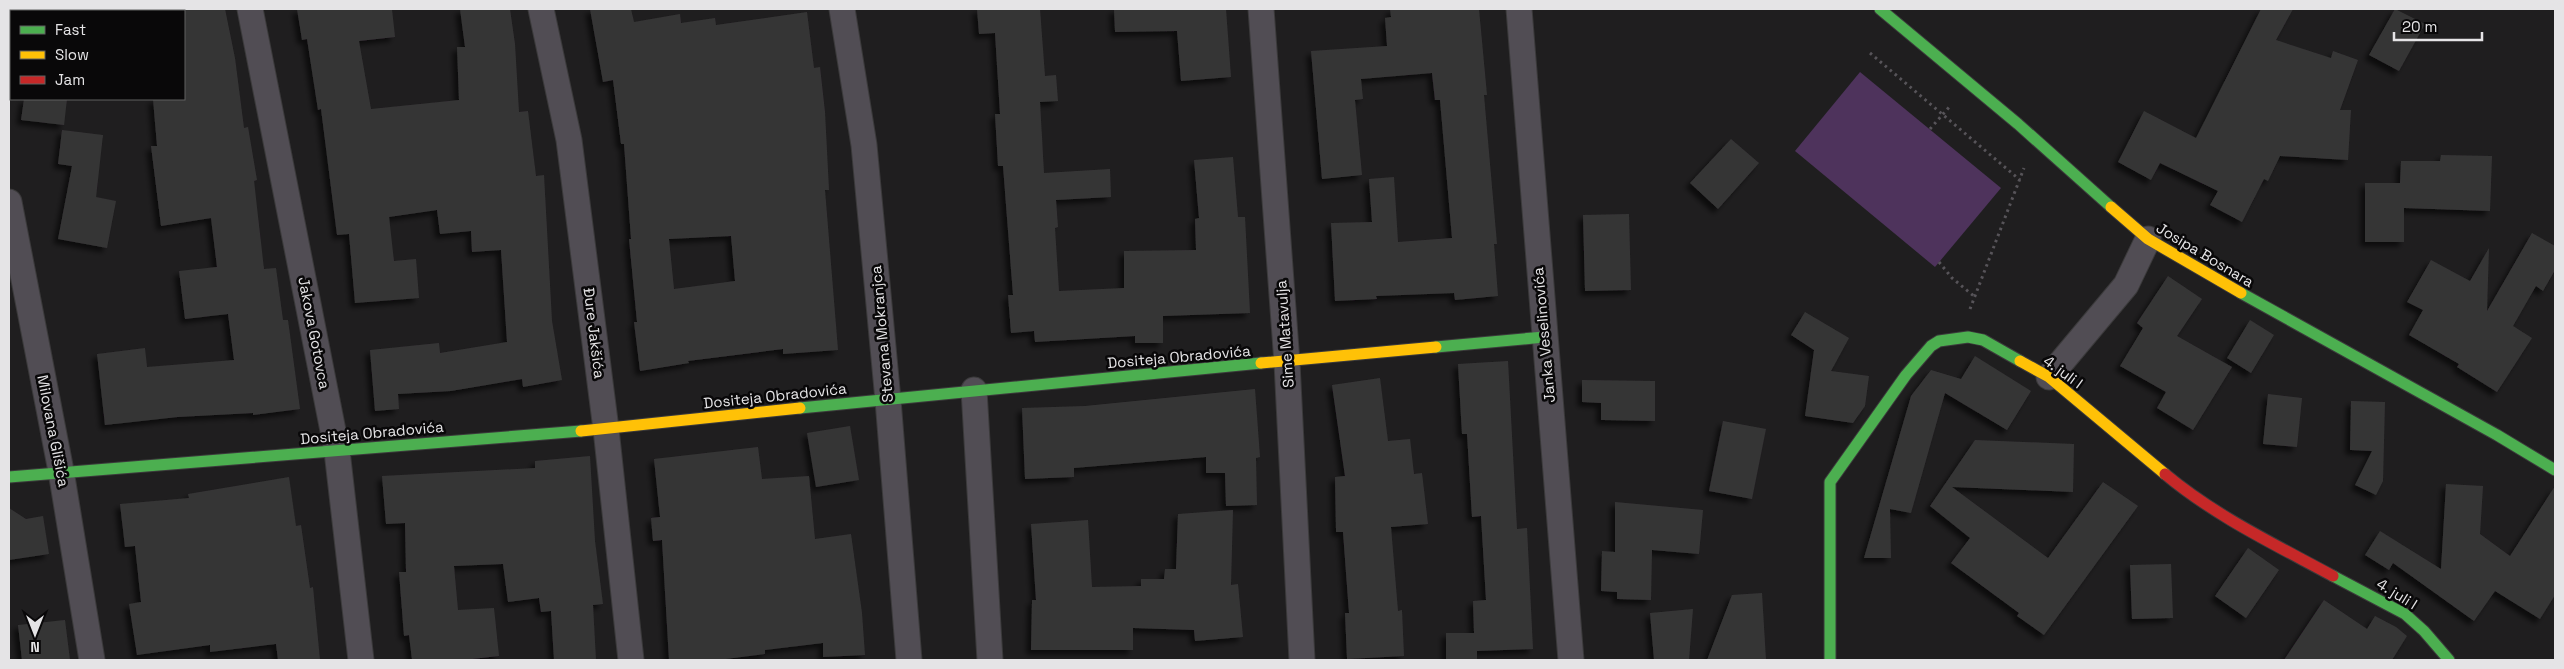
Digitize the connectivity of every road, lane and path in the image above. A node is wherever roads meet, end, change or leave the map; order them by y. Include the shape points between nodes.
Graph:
1 (250, 9) edge
2 (541, 9) edge
3 (842, 9) edge
4 (1261, 9) edge
5 (1519, 9) edge
6 (1880, 9) edge
7 (1870, 53) dead end
8 (2035, 140) junction
9 (2020, 180) junction
10 (9, 202) edge
11 (2148, 239) junction
12 (1939, 262) dead end
13 (1975, 297) junction
14 (1544, 337) junction
15 (1959, 338) junction
16 (1287, 362) junction
17 (2049, 377) junction
18 (974, 390) junction
19 (888, 400) junction
20 (606, 429) junction
21 (337, 451) junction
22 (2555, 470) edge
23 (61, 471) junction
24 (9, 477) edge
25 (92, 660) edge
26 (360, 660) edge
27 (631, 660) edge
28 (909, 660) edge
29 (990, 660) edge
30 (1302, 660) edge
31 (1571, 660) edge
32 (1830, 660) edge
33 (2448, 660) edge

1 - 21 street, Jakova Gotovca
2 - 20 street, Đure Jakšića via 569,140
3 - 19 street, Stevana Mokranjca via 864,145
4 - 16 street, Sime Matavulja
5 - 14 street, Janka Veselinovića
6 - 8 street, Josipa Bosnara
7 - 9 path
8 - 9 path
8 - 11 street, Josipa Bosnara
9 - 13 path
10 - 23 street, Milovana Glišića
11 - 17 street via 2126,285
11 - 22 street, Josipa Bosnara
12 - 13 path
13 - 15 path
14 - 16 street, Dositeja Obradovića
14 - 31 street, Janka Veselinovića
15 - 17 street, 4. juli I via 1983,340
15 - 32 street, 4. juli I via 1939,341 1919,360 1830,482
16 - 18 street, Dositeja Obradovića
16 - 30 street, Sime Matavulja
17 - 33 street, 4. juli I via 2184,490 2246,528 2405,614
18 - 19 street, Dositeja Obradovića
18 - 29 street
19 - 20 street, Dositeja Obradovića
19 - 28 street, Stevana Mokranjca
20 - 21 street, Dositeja Obradovića
20 - 27 street, Đure Jakšića
21 - 23 street, Dositeja Obradovića
21 - 26 street, Jakova Gotovca
23 - 24 street, Dositeja Obradovića
23 - 25 street, Milovana Glišića

